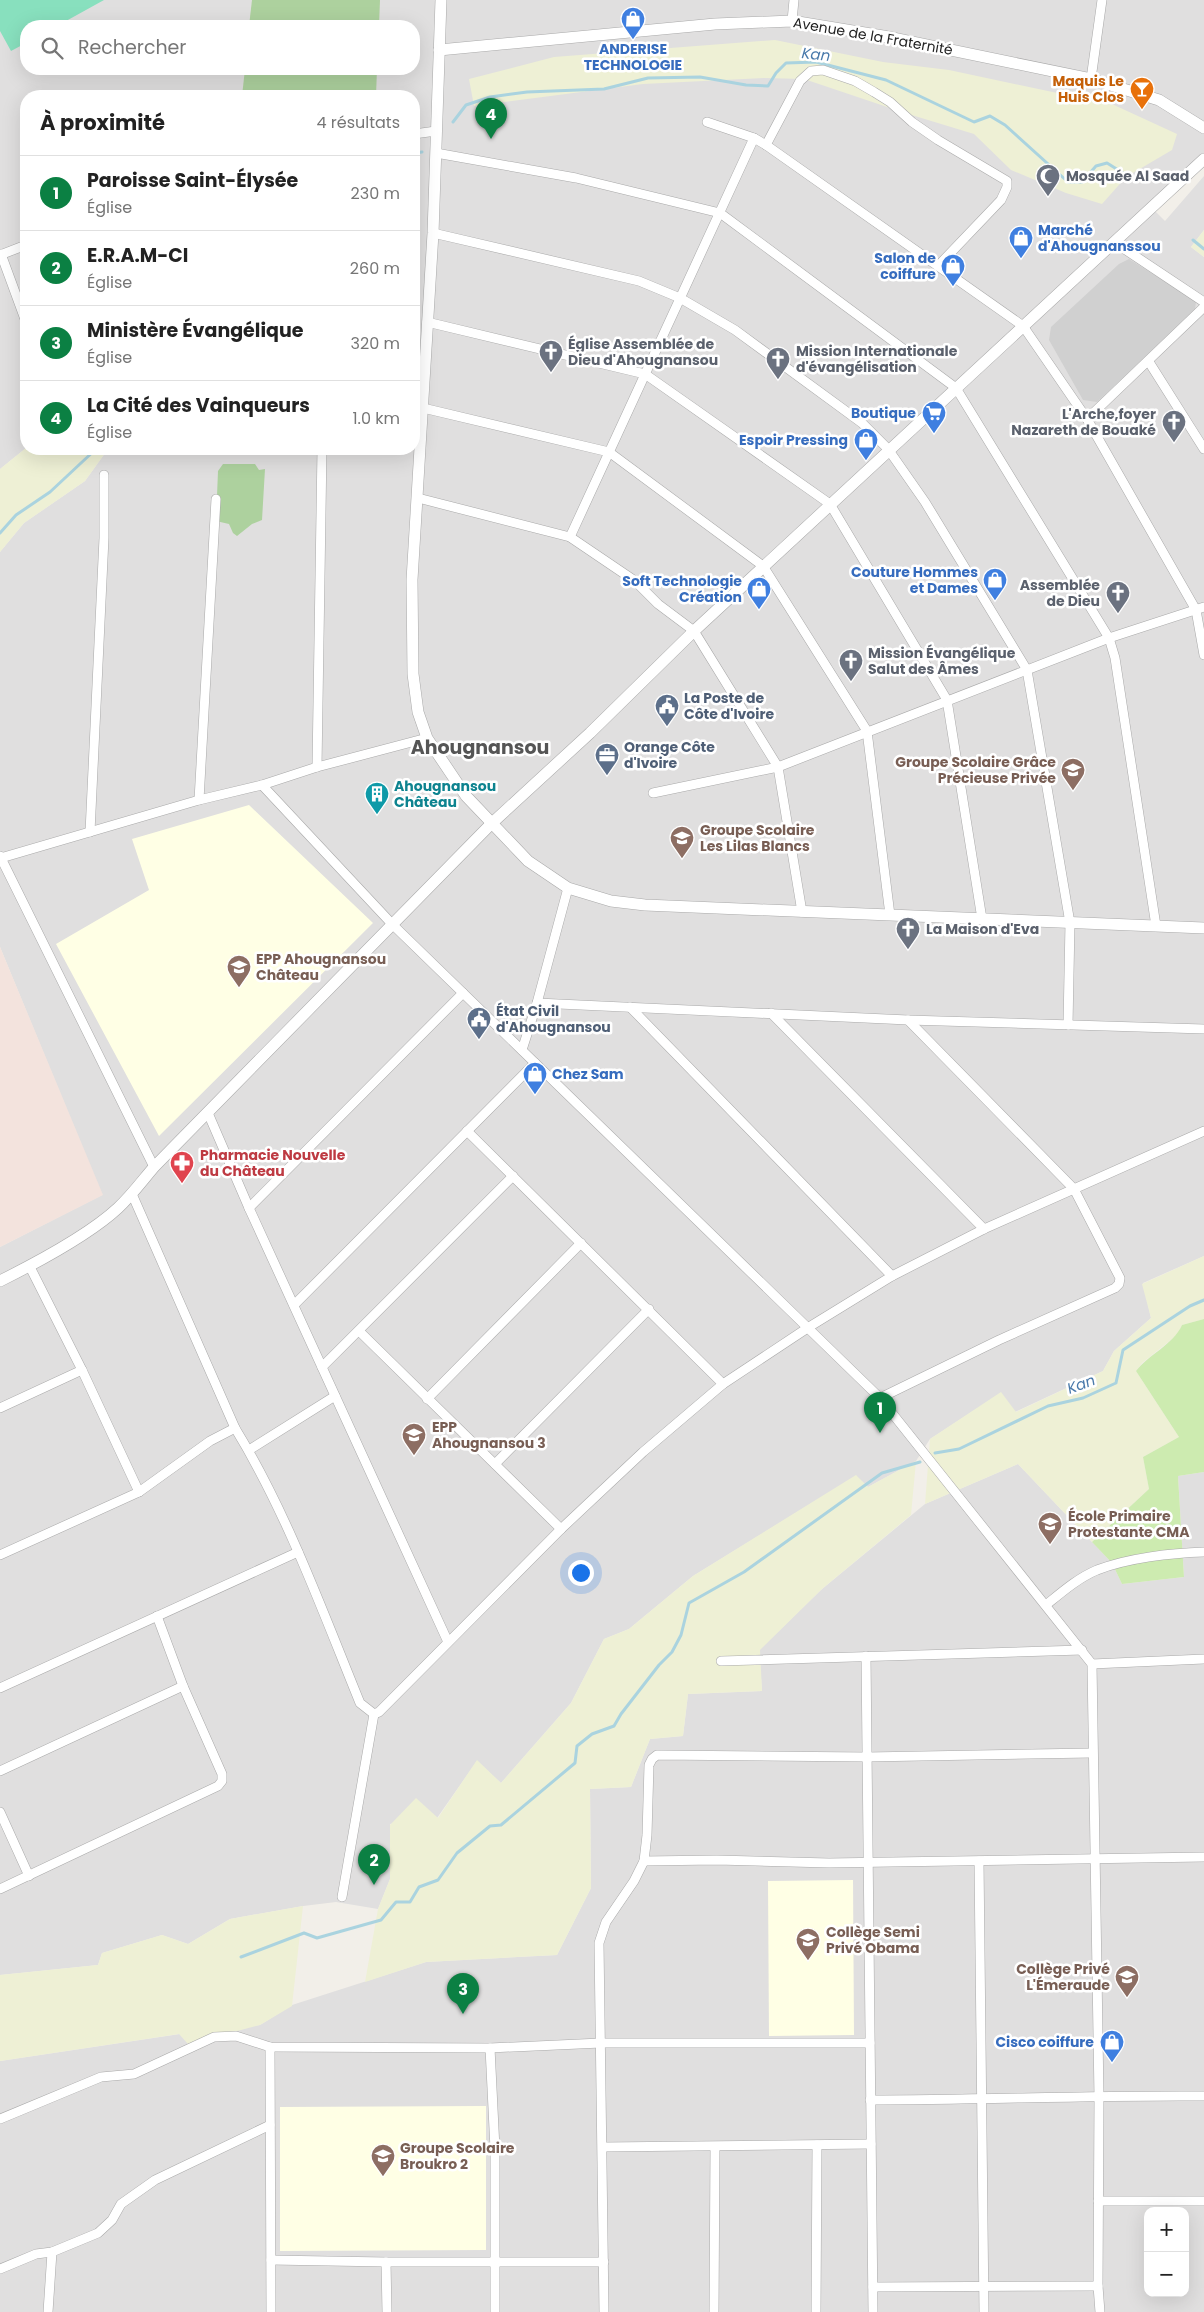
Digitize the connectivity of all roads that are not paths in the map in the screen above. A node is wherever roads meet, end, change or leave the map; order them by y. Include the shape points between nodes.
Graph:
1 (441, 0) edge
2 (794, 0) edge
3 (1102, 0) edge
4 (792, 21) junction
5 (439, 50) junction
6 (1091, 79) junction
7 (708, 122) dead end
8 (1204, 128) edge
9 (436, 131) junction
10 (420, 133) edge
11 (754, 138) junction
12 (766, 145) junction
13 (436, 152) junction
14 (1204, 159) edge
15 (720, 213) junction
16 (433, 233) junction
17 (1114, 242) junction
18 (20, 247) edge
19 (0, 255) edge
20 (938, 266) junction
21 (680, 298) junction
22 (1204, 302) edge
23 (20, 307) edge
24 (1204, 307) edge
25 (428, 322) junction
26 (1023, 326) junction
27 (1149, 362) junction
28 (645, 374) junction
29 (956, 388) junction
30 (420, 391) edge
31 (420, 408) edge
32 (1087, 419) junction
33 (888, 449) junction
34 (1204, 449) edge
35 (609, 452) junction
36 (322, 455) edge
37 (418, 455) edge
38 (104, 475) dead end
39 (418, 498) junction
40 (216, 499) dead end
41 (830, 504) junction
42 (570, 537) junction
43 (763, 566) junction
44 (1200, 608) edge
45 (694, 630) junction
46 (1108, 638) junction
47 (1204, 655) edge
48 (1027, 670) junction
49 (947, 700) junction
50 (867, 731) junction
51 (427, 738) junction
52 (317, 767) junction
53 (778, 767) junction
54 (262, 785) junction
55 (653, 794) dead end
56 (199, 800) junction
57 (490, 824) junction
58 (90, 832) junction
59 (0, 857) edge
60 (568, 888) junction
61 (802, 912) junction
62 (890, 916) junction
63 (982, 919) junction
64 (1070, 923) junction
65 (392, 924) junction
66 (1156, 926) junction
67 (1204, 928) edge
68 (463, 993) junction
69 (537, 1003) junction
70 (630, 1007) junction
71 (771, 1014) junction
72 (908, 1020) junction
73 (1068, 1025) junction
74 (1204, 1029) edge
75 (522, 1050) junction
76 (535, 1063) junction
77 (208, 1113) junction
78 (467, 1131) junction
79 (1204, 1131) edge
80 (154, 1167) junction
81 (513, 1176) junction
82 (1074, 1189) junction
83 (132, 1194) junction
84 (249, 1208) junction
85 (984, 1229) junction
86 (582, 1243) junction
87 (30, 1266) junction
88 (892, 1276) junction
89 (0, 1281) edge
90 (294, 1306) junction
91 (649, 1309) junction
92 (809, 1327) junction
93 (358, 1331) junction
94 (322, 1367) junction
95 (82, 1370) junction
96 (723, 1384) junction
97 (335, 1396) junction
98 (428, 1398) junction
99 (880, 1398) junction
100 (0, 1408) edge
101 (235, 1428) junction
102 (249, 1450) junction
103 (495, 1464) junction
104 (139, 1492) junction
105 (561, 1529) junction
106 (298, 1552) junction
107 (1204, 1552) edge
108 (0, 1555) edge
109 (1046, 1605) junction
110 (157, 1616) junction
111 (448, 1642) junction
112 (1082, 1650) junction
113 (866, 1656) junction
114 (1204, 1659) edge
115 (721, 1661) dead end
116 (1092, 1664) junction
117 (183, 1686) junction
118 (0, 1688) edge
119 (374, 1714) junction
120 (1092, 1753) junction
121 (867, 1757) junction
122 (0, 1771) edge
123 (0, 1812) edge
124 (1204, 1857) edge
125 (1096, 1859) junction
126 (644, 1861) junction
127 (979, 1861) junction
128 (868, 1862) junction
129 (29, 1876) junction
130 (0, 1889) edge
131 (342, 1897) dead end
132 (602, 2043) junction
133 (870, 2043) junction
134 (270, 2047) junction
135 (490, 2048) junction
136 (1204, 2096) edge
137 (1099, 2097) junction
138 (870, 2100) junction
139 (983, 2100) junction
140 (0, 2119) edge
141 (270, 2125) junction
142 (871, 2144) junction
143 (817, 2145) junction
144 (604, 2147) junction
145 (715, 2147) junction
146 (1098, 2201) junction
147 (1204, 2201) edge
148 (52, 2252) junction
149 (271, 2260) junction
150 (386, 2262) junction
151 (495, 2262) junction
152 (604, 2262) junction
153 (0, 2268) edge
154 (984, 2286) junction
155 (1098, 2286) junction
156 (873, 2287) junction
157 (48, 2312) edge
158 (271, 2312) edge
159 (387, 2312) edge
160 (495, 2312) edge
161 (604, 2312) edge
162 (714, 2312) edge
163 (816, 2312) edge
164 (873, 2312) edge
165 (984, 2312) edge
166 (1100, 2312) edge

1 - 5 street
2 - 4 street
3 - 6 street
4 - 5 street, Avenue de la Fraternité via 715,24
4 - 6 street, Avenue de la Fraternité via 893,38
5 - 9 street
6 - 8 street, Avenue de la Fraternité via 1159,100
7 - 11 street
9 - 10 street
9 - 13 street
11 - 12 street
11 - 15 street
12 - 20 street
12 - 20 street via 800,81 811,71 822,70 855,81 874,92 938,140 1007,181 1001,200
13 - 15 street via 576,178
13 - 16 street
14 - 17 street
15 - 21 street
15 - 29 street
16 - 21 street via 639,280
16 - 25 street
17 - 22 street
17 - 26 street
18 - 19 street
19 - 23 street
20 - 26 street
21 - 28 street
21 - 33 street via 735,330 862,423
24 - 27 street
25 - 28 street
25 - 30 street
26 - 29 street
26 - 32 street
27 - 32 street
27 - 34 street
28 - 35 street
28 - 41 street
29 - 33 street
29 - 46 street
31 - 35 street
32 - 44 street
33 - 41 street
33 - 48 street via 925,502
35 - 42 street
35 - 43 street
36 - 52 street
37 - 39 street
38 - 58 street
39 - 42 street
39 - 51 street via 412,580 413,674 418,712
40 - 56 street
41 - 43 street
41 - 49 street
42 - 45 street via 635,581 658,604
43 - 45 street
43 - 50 street
44 - 46 street
44 - 47 street
45 - 53 street
45 - 57 street via 590,733
46 - 48 street
46 - 66 street via 1115,658
48 - 49 street
48 - 64 street
49 - 50 street
49 - 63 street
50 - 53 street
50 - 62 street
51 - 52 street
51 - 57 street via 466,796
52 - 54 street
53 - 55 street
53 - 61 street
54 - 56 street
54 - 65 street
56 - 58 street
57 - 60 street via 528,861
57 - 65 street
58 - 59 street
59 - 80 street
60 - 61 street via 611,901 645,905
60 - 69 street
61 - 62 street
62 - 63 street
63 - 64 street
64 - 66 street
64 - 73 street
65 - 68 street
65 - 77 street
66 - 67 street
68 - 75 street
68 - 84 street
69 - 70 street
69 - 75 street
70 - 71 street
70 - 88 street
71 - 72 street
71 - 85 street
72 - 73 street
72 - 82 street
73 - 74 street
75 - 76 street
76 - 78 street
76 - 92 street
77 - 80 street
77 - 84 street
78 - 81 street
78 - 90 street
79 - 82 street
80 - 83 street
81 - 86 street
81 - 93 street
82 - 85 street
82 - 99 street via 1120,1278 1119,1284
83 - 87 street via 105,1219
83 - 101 street
84 - 90 street
85 - 88 street
86 - 91 street
86 - 98 street
87 - 89 street
87 - 95 street
88 - 92 street
90 - 94 street
91 - 96 street
91 - 103 street
92 - 96 street
92 - 99 street
93 - 94 street
93 - 98 street
94 - 97 street
95 - 100 street
95 - 104 street
96 - 105 street via 643,1452
97 - 102 street
97 - 111 street
98 - 103 street
99 - 109 street
101 - 102 street
101 - 104 street via 210,1441
102 - 106 street
103 - 105 street
104 - 108 street
105 - 111 street
106 - 110 street
106 - 119 street via 360,1703
107 - 109 street via 1182,1552 1097,1570
109 - 112 street
110 - 117 street
110 - 118 street
111 - 119 street
112 - 113 street
112 - 116 street
113 - 115 street
113 - 121 street
114 - 116 street
116 - 120 street
117 - 122 street
117 - 129 street via 222,1774 218,1786
119 - 131 street
120 - 121 street
120 - 125 street
121 - 126 street via 657,1755 649,1764
121 - 128 street
123 - 129 street
124 - 125 street
125 - 127 street
125 - 137 street
126 - 128 street
126 - 132 street via 606,1922 599,1943
127 - 128 street
127 - 139 street
128 - 133 street
129 - 130 street
132 - 133 street
132 - 135 street
132 - 144 street
133 - 138 street
134 - 135 street
134 - 140 street via 236,2036 214,2037 134,2074 101,2076
134 - 141 street
135 - 151 street via 495,2149
136 - 137 street
137 - 139 street
137 - 146 street
138 - 139 street
138 - 142 street
139 - 154 street
141 - 148 street via 155,2180 121,2204 112,2220 98,2234
141 - 149 street
142 - 143 street
142 - 156 street
143 - 145 street
143 - 163 street
144 - 145 street
144 - 152 street
145 - 162 street
146 - 147 street
146 - 155 street
148 - 153 street via 36,2254
148 - 157 street
149 - 150 street
149 - 158 street
150 - 151 street
150 - 159 street
151 - 152 street
151 - 160 street
152 - 161 street
154 - 155 street
154 - 156 street
154 - 165 street
155 - 166 street
156 - 164 street

